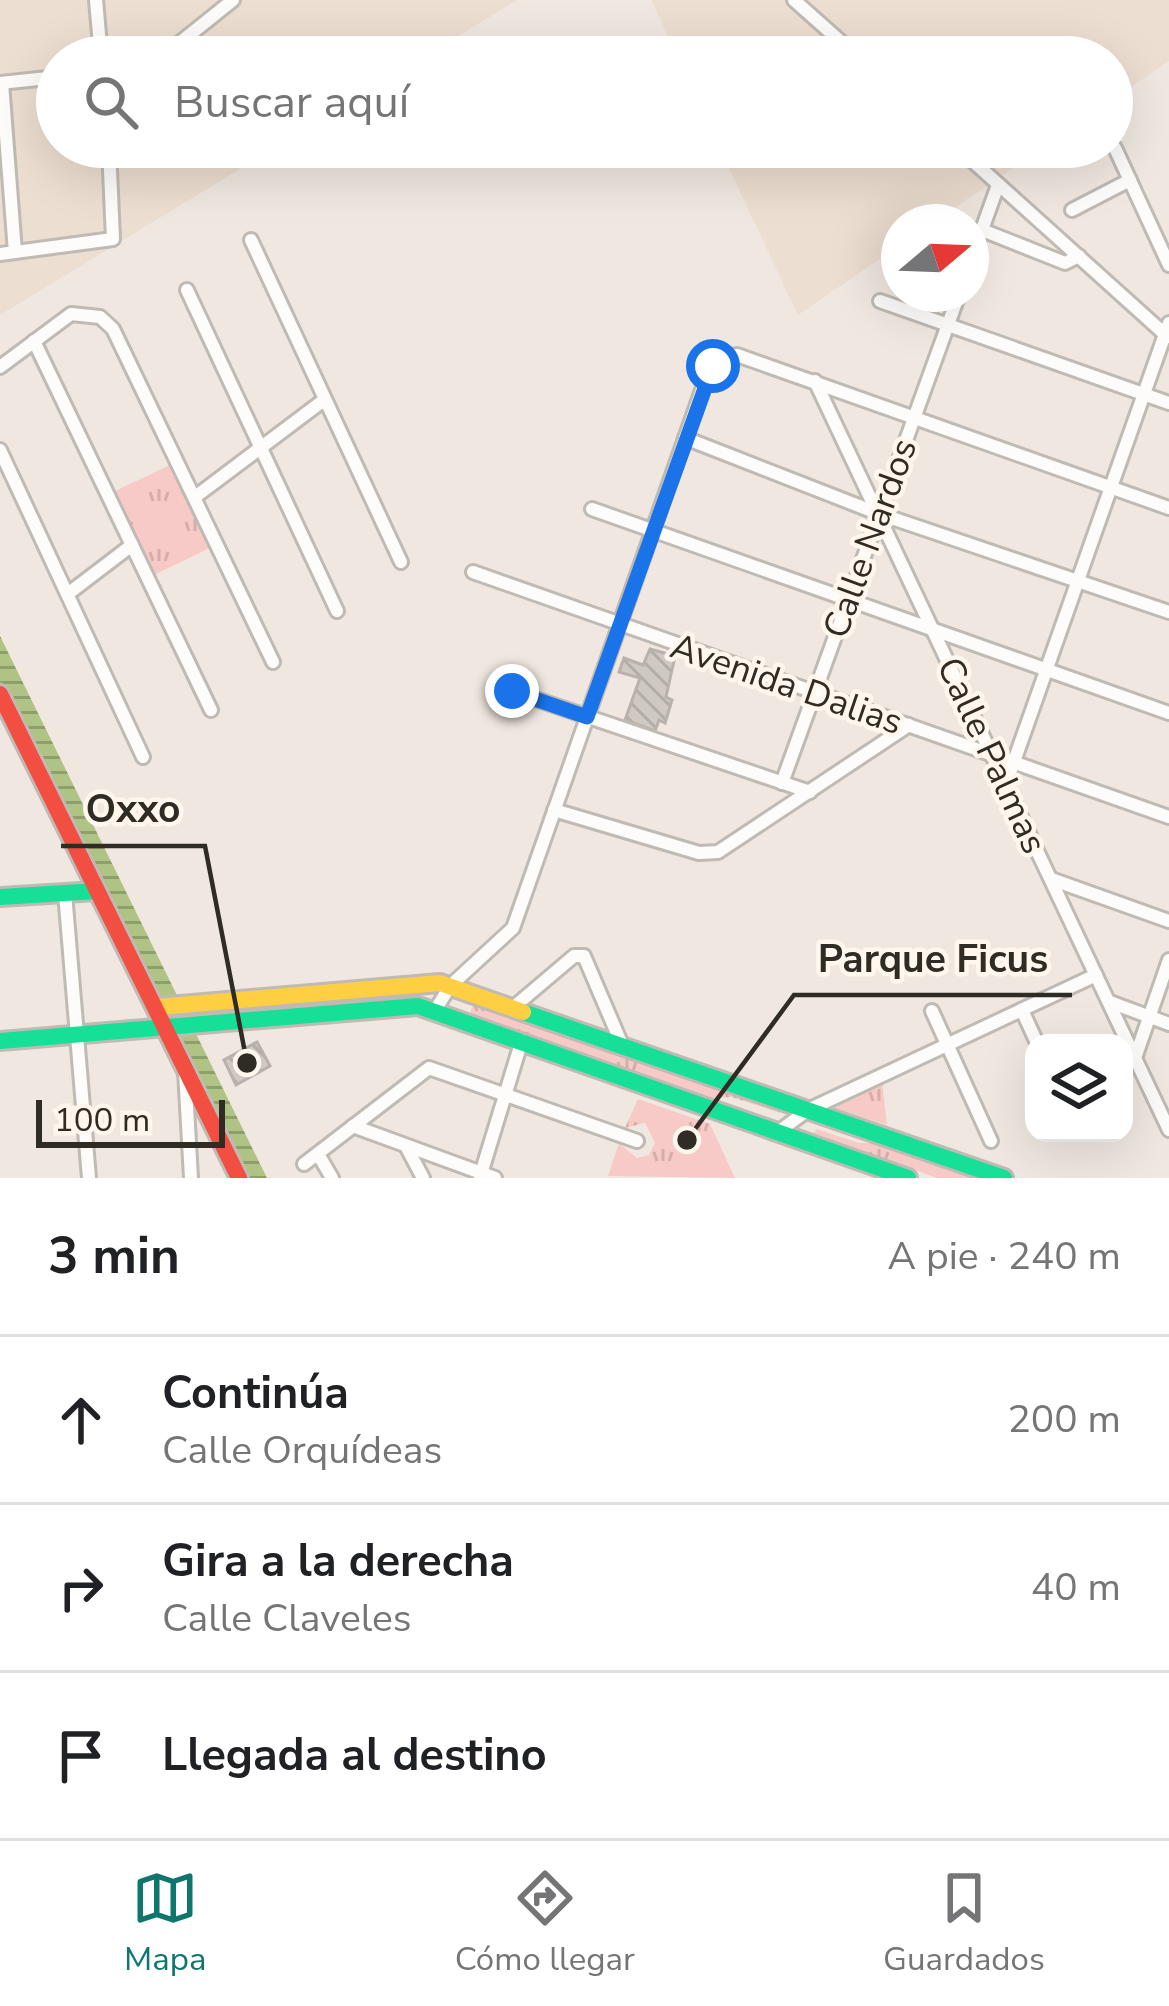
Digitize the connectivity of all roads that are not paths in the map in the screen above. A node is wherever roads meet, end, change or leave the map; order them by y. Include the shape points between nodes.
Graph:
1 (96, 0) edge
2 (233, 0) edge
3 (794, 0) edge
4 (99, 36) edge
5 (188, 36) edge
6 (834, 36) edge
7 (36, 79) edge
8 (1, 83) edge
9 (110, 168) edge
10 (980, 168) edge
11 (1124, 168) edge
12 (1130, 180) junction
13 (998, 185) junction
14 (989, 210) edge
15 (1072, 210) dead end
16 (989, 233) edge
17 (251, 240) dead end
18 (7, 253) edge
19 (1079, 256) junction
20 (1169, 265) edge
21 (187, 290) dead end
22 (880, 301) dead end
23 (953, 312) edge
24 (948, 325) junction
25 (1168, 331) edge
26 (34, 341) junction
27 (0, 367) edge
28 (815, 381) junction
29 (1143, 393) junction
30 (324, 400) junction
31 (1169, 403) edge
32 (914, 414) junction
33 (686, 438) junction
34 (261, 447) junction
35 (0, 450) edge
36 (1110, 486) junction
37 (196, 496) junction
38 (1169, 508) edge
39 (592, 509) dead end
40 (878, 513) junction
41 (652, 531) junction
42 (132, 545) junction
43 (401, 562) dead end
44 (473, 572) dead end
45 (1077, 581) junction
46 (69, 592) junction
47 (847, 599) junction
48 (337, 611) dead end
49 (1169, 612) edge
50 (620, 623) junction
51 (934, 630) junction
52 (273, 662) dead end
53 (1046, 670) junction
54 (512, 691) dead end
55 (814, 692) junction
56 (3, 706) edge
57 (211, 710) dead end
58 (1169, 713) edge
59 (587, 717) junction
60 (909, 725) junction
61 (993, 756) junction
62 (143, 757) dead end
63 (1014, 762) junction
64 (782, 783) junction
65 (1006, 784) junction
66 (810, 793) junction
67 (554, 810) junction
68 (1169, 817) edge
69 (1052, 879) junction
70 (97, 891) junction
71 (65, 893) junction
72 (0, 897) edge
73 (1169, 921) edge
74 (1169, 961) edge
75 (1096, 975) junction
76 (450, 986) junction
77 (1109, 1002) junction
78 (157, 1006) junction
79 (515, 1006) junction
80 (436, 1009) junction
81 (1022, 1010) junction
82 (932, 1012) dead end
83 (1149, 1017) junction
84 (1169, 1024) edge
85 (166, 1027) junction
86 (77, 1034) junction
87 (1033, 1034) edge
88 (522, 1040) junction
89 (0, 1041) edge
90 (622, 1045) junction
91 (947, 1045) junction
92 (1135, 1058) junction
93 (185, 1065) junction
94 (505, 1096) junction
95 (808, 1110) junction
96 (352, 1126) junction
97 (1169, 1129) edge
98 (778, 1132) junction
99 (637, 1141) dead end
100 (991, 1141) dead end
101 (405, 1145) junction
102 (318, 1154) junction
103 (304, 1164) dead end
104 (485, 1176) edge
105 (89, 1178) edge
106 (191, 1178) edge
107 (238, 1178) edge
108 (332, 1178) edge
109 (423, 1178) edge
110 (908, 1178) edge
111 (1004, 1178) edge

1 - 4 street
2 - 5 street
3 - 6 street
7 - 8 street
8 - 18 street
9 - 18 street via 113,239
10 - 13 street
11 - 12 street
12 - 15 street
12 - 20 street
13 - 14 street
13 - 19 street
16 - 19 street via 1065,263
17 - 30 street
19 - 25 street
21 - 34 street
22 - 24 street
23 - 24 street, Calle Nardos
24 - 29 street
24 - 32 street, Calle Nardos
25 - 29 street
26 - 27 street
26 - 37 street via 71,314 100,317 121,339
26 - 42 street
28 - 32 street
28 - 33 street via 730,355 708,373
28 - 40 street, Calle Palmas
29 - 31 street
29 - 36 street
30 - 34 street
30 - 43 street
32 - 36 street
32 - 40 street, Calle Nardos
33 - 40 street
33 - 41 street
34 - 37 street
34 - 48 street
35 - 46 street
36 - 38 street
36 - 45 street
37 - 52 street
39 - 41 street
40 - 45 street
40 - 47 street, Calle Nardos
40 - 51 street, Calle Palmas
41 - 47 street
41 - 50 street
42 - 46 street
42 - 57 street
44 - 50 street, Avenida Dalias
45 - 49 street
45 - 53 street
46 - 62 street
47 - 51 street
47 - 55 street, Calle Nardos
50 - 55 street, Avenida Dalias
50 - 59 street
51 - 53 street
51 - 61 street, Calle Palmas
53 - 58 street
53 - 63 street
54 - 59 street
55 - 60 street, Avenida Dalias
55 - 64 street, Calle Nardos
56 - 70 street
59 - 64 street
59 - 67 street
60 - 61 street, Avenida Dalias
60 - 66 street
61 - 63 street, Avenida Dalias
61 - 65 street, Calle Palmas
63 - 65 street
63 - 68 street, Avenida Dalias
64 - 66 street
65 - 69 street, Calle Palmas
66 - 67 street via 718,853
67 - 76 street via 513,928
69 - 73 street
69 - 75 street, Calle Palmas
70 - 71 street
70 - 78 street
71 - 72 street
71 - 86 street
74 - 83 street
75 - 77 street, Calle Palmas
75 - 81 street
76 - 78 street
76 - 79 street
76 - 80 street
77 - 83 street
77 - 92 street, Calle Palmas
78 - 85 street
79 - 90 street
79 - 90 street via 584,956
80 - 85 street via 403,1005
80 - 88 street
81 - 87 street
81 - 91 street
82 - 91 street
83 - 84 street
83 - 92 street
85 - 86 street
85 - 93 street
86 - 89 street
86 - 105 street
88 - 94 street
88 - 98 street
90 - 95 street
91 - 95 street
91 - 100 street
92 - 97 street, Calle Palmas
93 - 106 street
93 - 107 street
94 - 96 street via 424,1069
94 - 99 street
94 - 104 street
95 - 98 street
95 - 111 street
96 - 101 street
96 - 102 street
98 - 110 street
101 - 104 street
101 - 109 street
102 - 103 street
102 - 108 street

